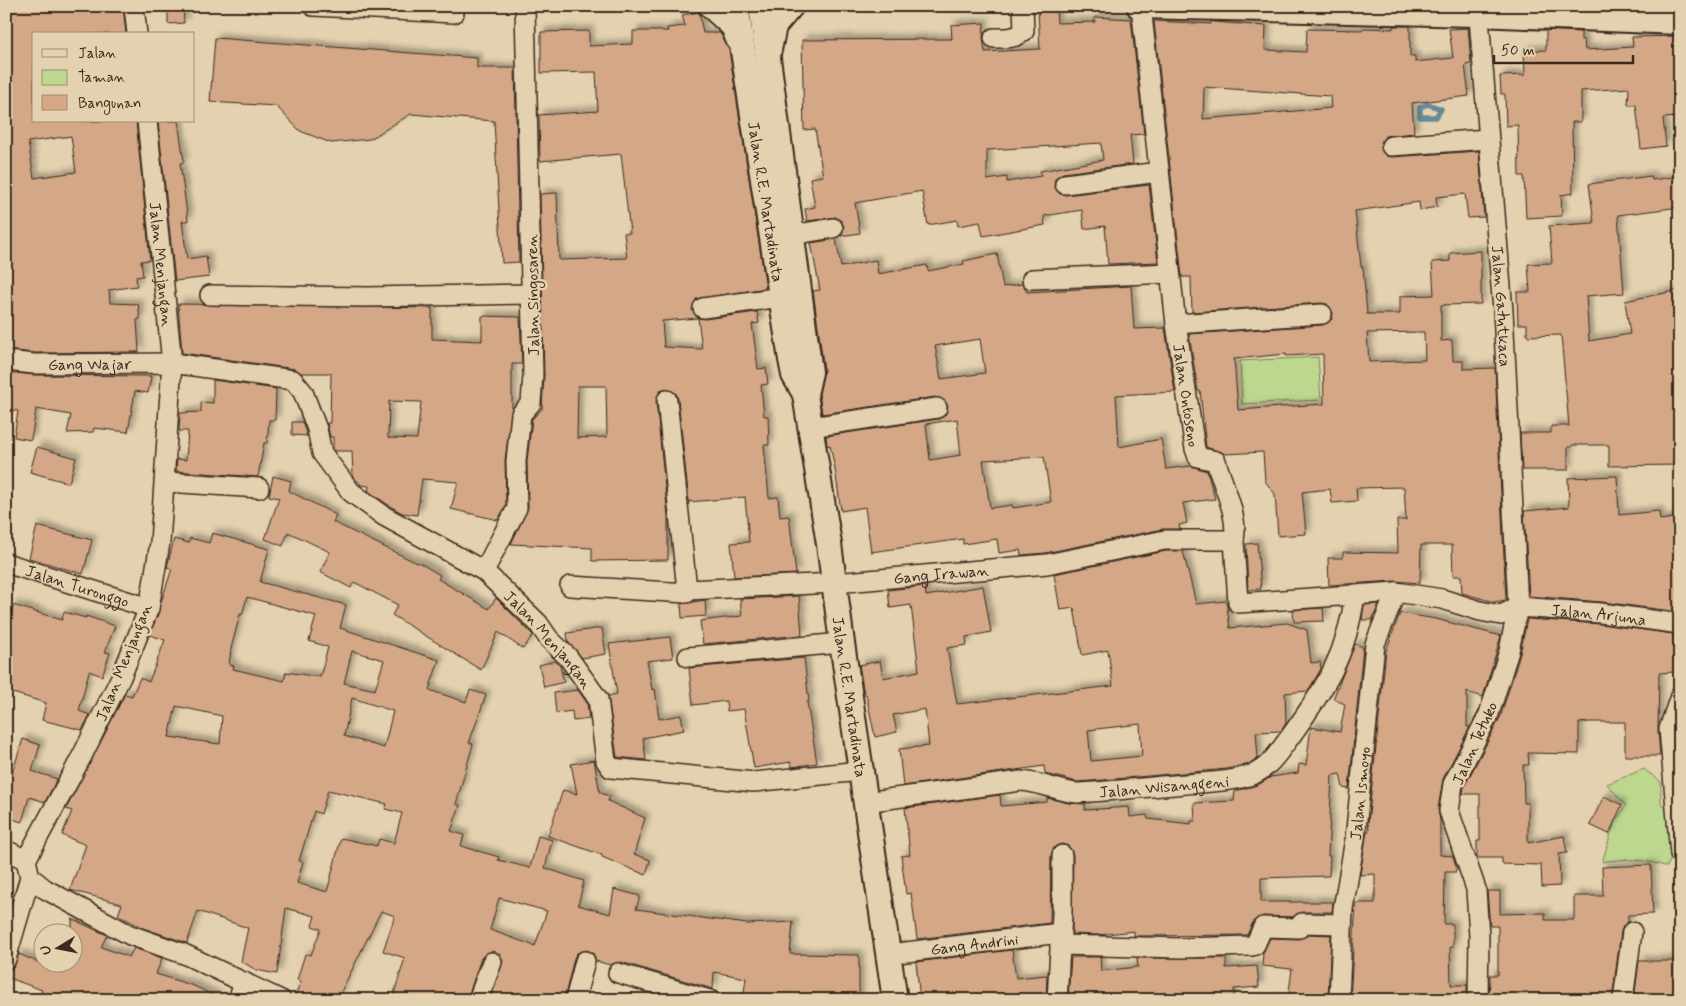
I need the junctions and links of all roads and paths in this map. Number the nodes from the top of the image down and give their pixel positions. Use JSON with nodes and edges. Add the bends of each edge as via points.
{"nodes":[{"id":1,"x":134,"y":6,"type":"edge"},
{"id":2,"x":313,"y":6,"type":"edge"},
{"id":3,"x":454,"y":6,"type":"edge"},
{"id":4,"x":524,"y":6,"type":"edge"},
{"id":5,"x":712,"y":6,"type":"edge"},
{"id":6,"x":736,"y":6,"type":"edge"},
{"id":7,"x":761,"y":6,"type":"edge"},
{"id":8,"x":791,"y":6,"type":"edge"},
{"id":9,"x":1023,"y":6,"type":"edge"},
{"id":10,"x":1140,"y":6,"type":"edge"},
{"id":11,"x":349,"y":7,"type":"edge"},
{"id":12,"x":1478,"y":10,"type":"edge"},
{"id":13,"x":1680,"y":22,"type":"edge"},
{"id":14,"x":137,"y":32,"type":"edge"},
{"id":15,"x":994,"y":38,"type":"dead end"},
{"id":16,"x":743,"y":50,"type":"junction"},
{"id":17,"x":768,"y":56,"type":"junction"},
{"id":18,"x":147,"y":122,"type":"edge"},
{"id":19,"x":1488,"y":139,"type":"junction"},
{"id":20,"x":1391,"y":146,"type":"dead end"},
{"id":21,"x":1159,"y":172,"type":"junction"},
{"id":22,"x":1065,"y":184,"type":"dead end"},
{"id":23,"x":833,"y":228,"type":"dead end"},
{"id":24,"x":792,"y":235,"type":"junction"},
{"id":25,"x":1170,"y":272,"type":"junction"},
{"id":26,"x":1032,"y":279,"type":"dead end"},
{"id":27,"x":532,"y":294,"type":"junction"},
{"id":28,"x":210,"y":295,"type":"dead end"},
{"id":29,"x":781,"y":297,"type":"junction"},
{"id":30,"x":703,"y":308,"type":"dead end"},
{"id":31,"x":1322,"y":314,"type":"dead end"},
{"id":32,"x":1176,"y":324,"type":"junction"},
{"id":33,"x":6,"y":362,"type":"edge"},
{"id":34,"x":172,"y":363,"type":"junction"},
{"id":35,"x":806,"y":394,"type":"junction"},
{"id":36,"x":667,"y":400,"type":"dead end"},
{"id":37,"x":937,"y":408,"type":"dead end"},
{"id":38,"x":811,"y":426,"type":"junction"},
{"id":39,"x":166,"y":482,"type":"junction"},
{"id":40,"x":259,"y":488,"type":"dead end"},
{"id":41,"x":1234,"y":540,"type":"junction"},
{"id":42,"x":6,"y":564,"type":"edge"},
{"id":43,"x":484,"y":571,"type":"junction"},
{"id":44,"x":835,"y":583,"type":"junction"},
{"id":45,"x":570,"y":586,"type":"dead end"},
{"id":46,"x":687,"y":590,"type":"junction"},
{"id":47,"x":1396,"y":592,"type":"junction"},
{"id":48,"x":1355,"y":594,"type":"junction"},
{"id":49,"x":1518,"y":606,"type":"junction"},
{"id":50,"x":148,"y":608,"type":"junction"},
{"id":51,"x":1680,"y":624,"type":"edge"},
{"id":52,"x":842,"y":643,"type":"junction"},
{"id":53,"x":688,"y":657,"type":"dead end"},
{"id":54,"x":1680,"y":696,"type":"edge"},
{"id":55,"x":860,"y":771,"type":"junction"},
{"id":56,"x":865,"y":802,"type":"junction"},
{"id":57,"x":6,"y":850,"type":"edge"},
{"id":58,"x":1680,"y":854,"type":"edge"},
{"id":59,"x":1062,"y":855,"type":"dead end"},
{"id":60,"x":28,"y":869,"type":"junction"},
{"id":61,"x":1342,"y":924,"type":"junction"},
{"id":62,"x":1632,"y":932,"type":"dead end"},
{"id":63,"x":1060,"y":939,"type":"junction"},
{"id":64,"x":890,"y":954,"type":"junction"},
{"id":65,"x":6,"y":959,"type":"edge"},
{"id":66,"x":492,"y":962,"type":"dead end"},
{"id":67,"x":585,"y":962,"type":"dead end"},
{"id":68,"x":618,"y":973,"type":"dead end"},
{"id":69,"x":244,"y":982,"type":"junction"},
{"id":70,"x":238,"y":1000,"type":"edge"},
{"id":71,"x":280,"y":1000,"type":"edge"},
{"id":72,"x":478,"y":1000,"type":"edge"},
{"id":73,"x":575,"y":1000,"type":"edge"},
{"id":74,"x":710,"y":1000,"type":"edge"},
{"id":75,"x":895,"y":1000,"type":"edge"},
{"id":76,"x":1056,"y":1000,"type":"edge"},
{"id":77,"x":1339,"y":1000,"type":"edge"},
{"id":78,"x":1478,"y":1000,"type":"edge"},
{"id":79,"x":1623,"y":1000,"type":"edge"}],
"edges":[{"from":1,"to":14,"type":"street"},
{"from":2,"to":11,"type":"street"},
{"from":3,"to":11,"type":"street","via":[[454,13]]},
{"from":4,"to":27,"type":"street","name":"Jalan Singosaren"},
{"from":5,"to":16,"type":"main road","via":[[732,26]]},
{"from":6,"to":16,"type":"main road","name":"Jalan R.E. Martadinata"},
{"from":7,"to":17,"type":"main road","name":"Jalan R.E. Martadinata"},
{"from":8,"to":17,"type":"main road","via":[[774,26]]},
{"from":9,"to":15,"type":"street","via":[[1024,31],[1010,38]]},
{"from":10,"to":12,"type":"main road"},
{"from":10,"to":21,"type":"street","name":"Jalan Ontoseno"},
{"from":12,"to":13,"type":"main road"},
{"from":12,"to":19,"type":"street","name":"Jalan Gatutkaca"},
{"from":16,"to":29,"type":"main road","name":"Jalan R.E. Martadinata"},
{"from":17,"to":24,"type":"main road","name":"Jalan R.E. Martadinata"},
{"from":18,"to":34,"type":"street","name":"Jalan Menjangan"},
{"from":19,"to":20,"type":"street"},
{"from":19,"to":49,"type":"street","name":"Jalan Gatutkaca","via":[[1503,311]]},
{"from":21,"to":22,"type":"street"},
{"from":21,"to":25,"type":"street","name":"Jalan Ontoseno"},
{"from":23,"to":24,"type":"street"},
{"from":24,"to":35,"type":"main road","name":"Jalan R.E. Martadinata","via":[[810,372]]},
{"from":25,"to":26,"type":"street"},
{"from":25,"to":32,"type":"street","name":"Jalan Ontoseno"},
{"from":27,"to":28,"type":"street"},
{"from":27,"to":43,"type":"street","name":"Jalan Singosaren","via":[[533,375],[531,403],[521,414],[516,461],[517,508]]},
{"from":29,"to":30,"type":"street"},
{"from":29,"to":35,"type":"main road","name":"Jalan R.E. Martadinata","via":[[794,375]]},
{"from":31,"to":32,"type":"street"},
{"from":32,"to":41,"type":"street","name":"Jalan Ontoseno","via":[[1195,448],[1198,457],[1216,461],[1232,510],[1236,530]]},
{"from":33,"to":34,"type":"street","name":"Gang Wajar"},
{"from":34,"to":39,"type":"street","name":"Jalan Menjangan"},
{"from":34,"to":43,"type":"street","name":"Gang Wajar","via":[[297,382],[317,430],[322,453],[351,492],[384,516]]},
{"from":35,"to":38,"type":"main road","name":"Jalan R.E. Martadinata"},
{"from":36,"to":46,"type":"street"},
{"from":37,"to":38,"type":"street"},
{"from":38,"to":44,"type":"main road","name":"Jalan R.E. Martadinata"},
{"from":39,"to":40,"type":"street"},
{"from":39,"to":50,"type":"street","name":"Jalan Menjangan","via":[[160,543]]},
{"from":41,"to":44,"type":"street","name":"Gang Irawan","via":[[1164,540],[1047,564]]},
{"from":41,"to":48,"type":"street","name":"Jalan Ontoseno","via":[[1238,603]]},
{"from":42,"to":50,"type":"street","name":"Jalan Turonggo"},
{"from":43,"to":55,"type":"street","name":"Jalan Menjangan","via":[[538,623],[594,691],[598,699],[606,760],[611,768],[754,782]]},
{"from":44,"to":46,"type":"street","name":"Gang Irawan"},
{"from":44,"to":52,"type":"main road","name":"Jalan R.E. Martadinata"},
{"from":45,"to":46,"type":"street","name":"Gang Irawan","via":[[686,593]]},
{"from":47,"to":48,"type":"street","name":"Jalan Ontoseno"},
{"from":47,"to":49,"type":"street","name":"Jalan Ontoseno","via":[[1442,599],[1501,615]]},
{"from":47,"to":61,"type":"street","name":"Jalan Ismoyo","via":[[1375,644],[1355,839]]},
{"from":48,"to":56,"type":"street","name":"Jalan Wisanggeni","via":[[1351,622],[1336,666],[1324,689],[1276,756],[1252,775],[1221,781],[1077,793],[1021,782]]},
{"from":49,"to":51,"type":"street","name":"Jalan Arjuna"},
{"from":49,"to":78,"type":"street","name":"Jalan Tetuko","via":[[1509,650],[1489,714],[1453,784],[1449,811],[1476,889]]},
{"from":50,"to":60,"type":"street","name":"Jalan Menjangan","via":[[108,703]]},
{"from":52,"to":53,"type":"street"},
{"from":52,"to":55,"type":"main road","name":"Jalan R.E. Martadinata"},
{"from":54,"to":58,"type":"street","via":[[1669,728]]},
{"from":55,"to":56,"type":"main road","name":"Jalan R.E. Martadinata"},
{"from":56,"to":64,"type":"main road","name":"Jalan R.E. Martadinata"},
{"from":57,"to":60,"type":"street"},
{"from":59,"to":63,"type":"street"},
{"from":60,"to":65,"type":"street","name":"Jalan Menjangan"},
{"from":60,"to":69,"type":"street","via":[[45,889],[130,934],[184,954]]},
{"from":61,"to":63,"type":"street","name":"Gang Andrini","via":[[1302,923],[1299,928],[1263,927],[1256,945],[1252,946],[1182,948]]},
{"from":61,"to":77,"type":"street","name":"Jalan Ismoyo"},
{"from":62,"to":79,"type":"street"},
{"from":63,"to":64,"type":"street","name":"Gang Andrini"},
{"from":63,"to":76,"type":"street"},
{"from":64,"to":75,"type":"main road","name":"Jalan R.E. Martadinata"},
{"from":66,"to":72,"type":"street"},
{"from":67,"to":73,"type":"street"},
{"from":68,"to":74,"type":"street"},
{"from":69,"to":70,"type":"street"},
{"from":69,"to":71,"type":"street"}]}
